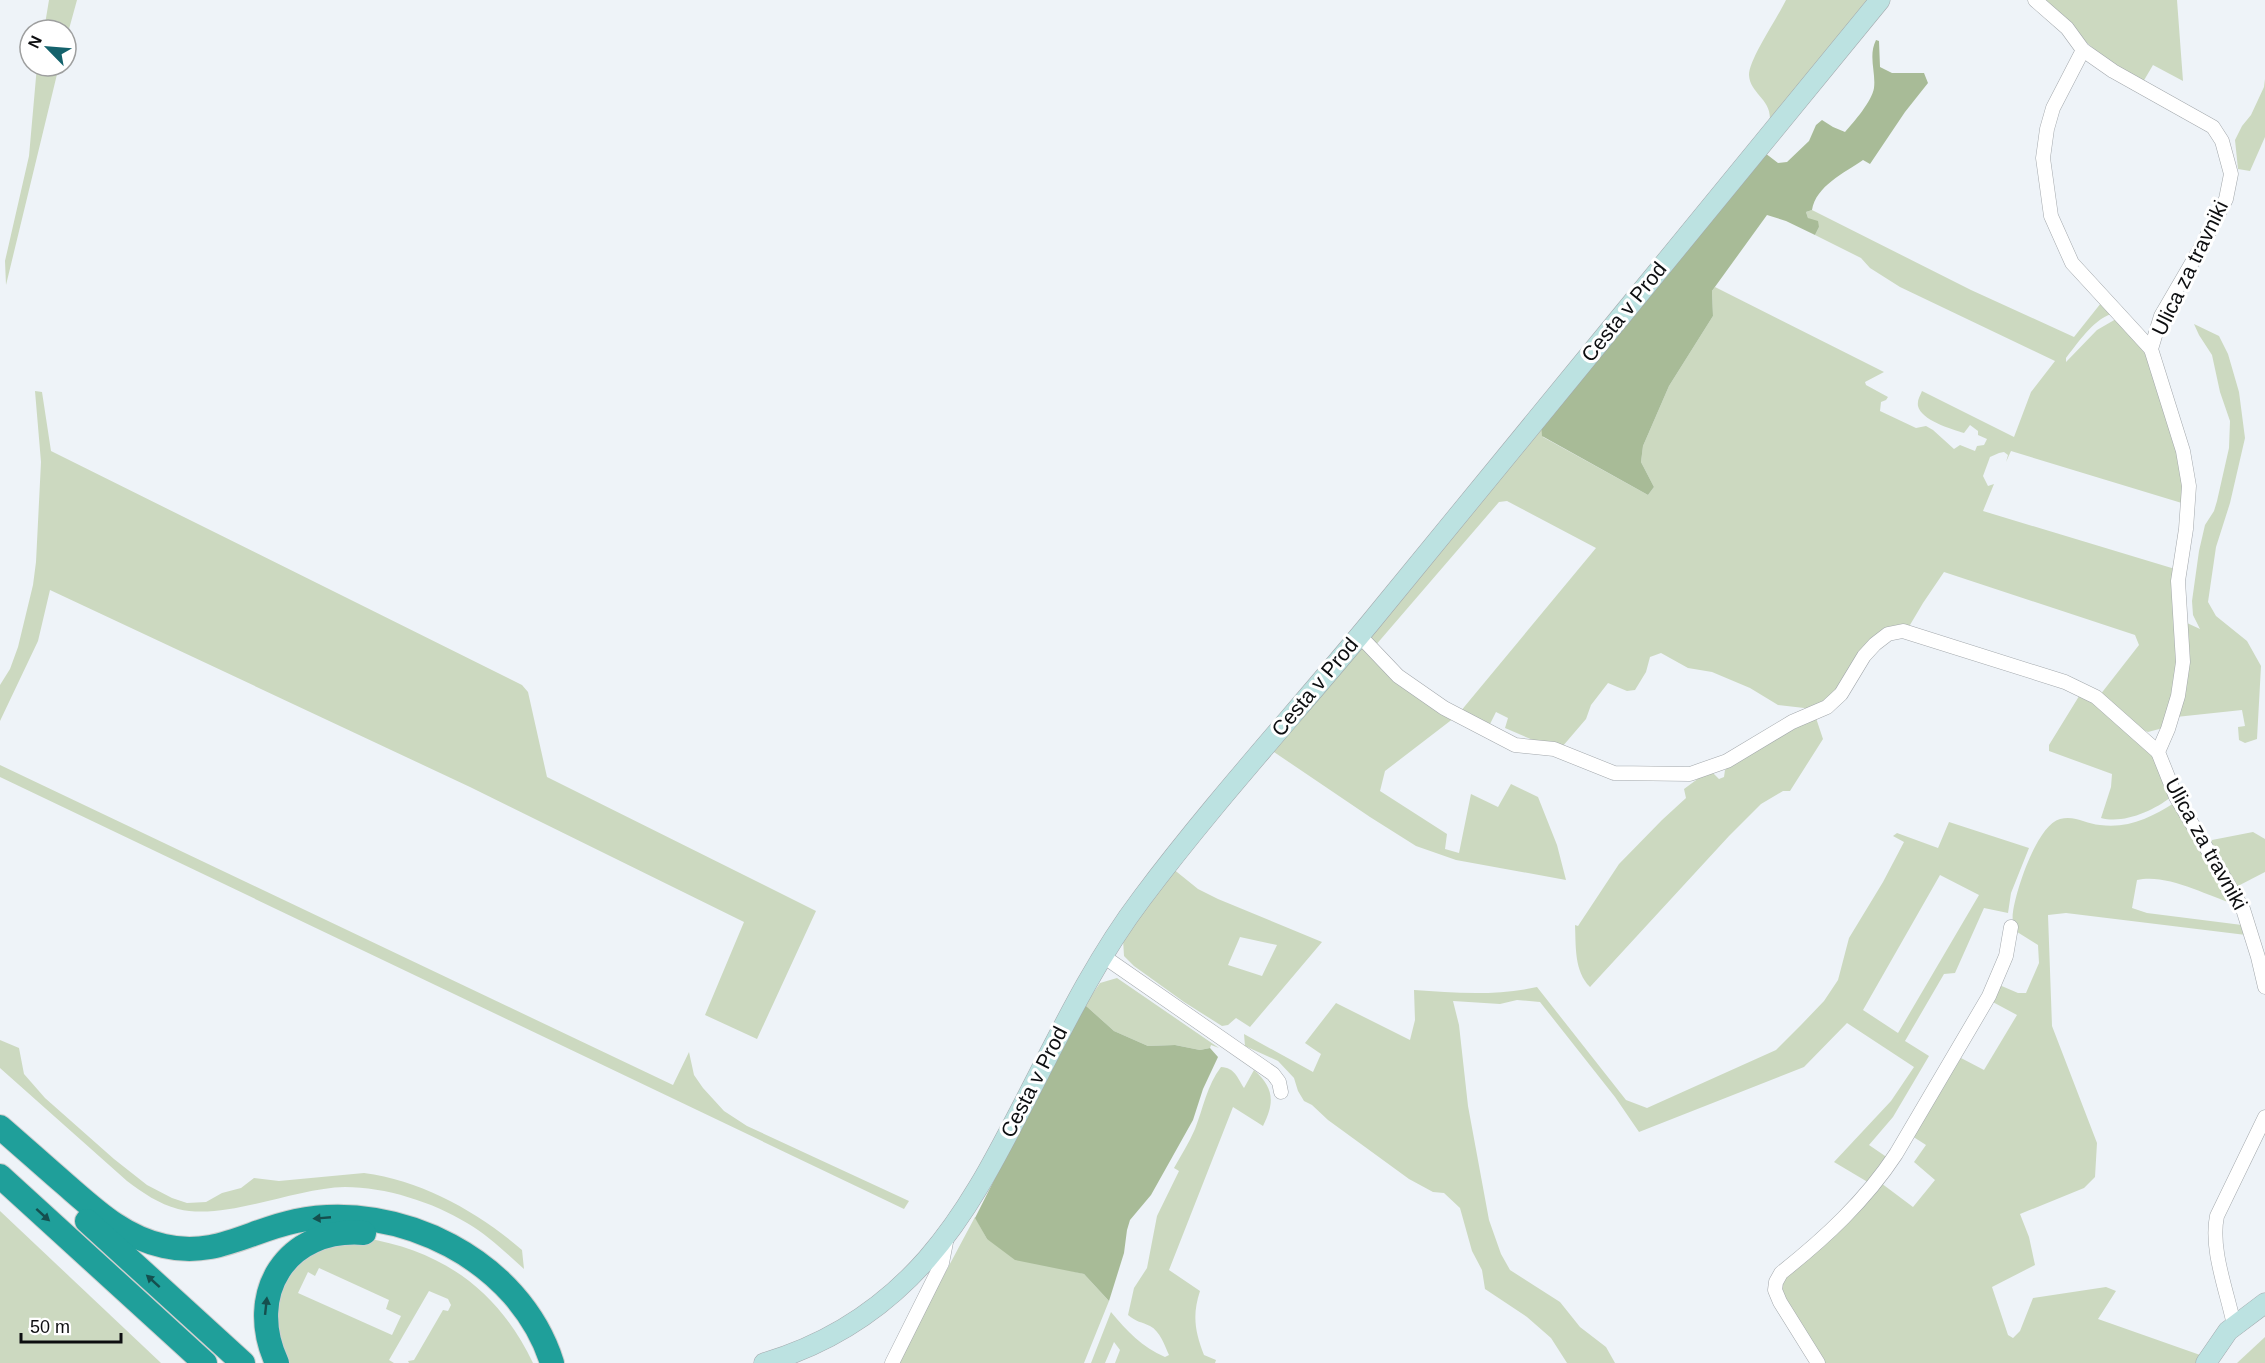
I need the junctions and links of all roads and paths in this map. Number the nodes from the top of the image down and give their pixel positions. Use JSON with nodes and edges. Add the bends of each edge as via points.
{"nodes":[{"id":1,"x":1880,"y":0,"type":"edge"},
{"id":2,"x":2035,"y":0,"type":"edge"},
{"id":3,"x":2083,"y":50,"type":"junction"},
{"id":4,"x":2151,"y":349,"type":"junction"},
{"id":5,"x":1359,"y":635,"type":"junction"},
{"id":6,"x":2158,"y":752,"type":"junction"},
{"id":7,"x":2011,"y":927,"type":"dead end"},
{"id":8,"x":1103,"y":956,"type":"junction"},
{"id":9,"x":2265,"y":987,"type":"edge"},
{"id":10,"x":1281,"y":1092,"type":"dead end"},
{"id":11,"x":2265,"y":1117,"type":"edge"},
{"id":12,"x":0,"y":1127,"type":"edge"},
{"id":13,"x":0,"y":1142,"type":"edge"},
{"id":14,"x":0,"y":1176,"type":"edge"},
{"id":15,"x":948,"y":1233,"type":"junction"},
{"id":16,"x":2265,"y":1303,"type":"edge"},
{"id":17,"x":2234,"y":1324,"type":"junction"},
{"id":18,"x":205,"y":1363,"type":"edge"},
{"id":19,"x":243,"y":1363,"type":"edge"},
{"id":20,"x":276,"y":1363,"type":"edge"},
{"id":21,"x":540,"y":1363,"type":"edge"},
{"id":22,"x":552,"y":1363,"type":"edge"},
{"id":23,"x":764,"y":1363,"type":"edge"},
{"id":24,"x":892,"y":1363,"type":"edge"},
{"id":25,"x":1818,"y":1363,"type":"edge"},
{"id":26,"x":2206,"y":1363,"type":"edge"}],
"edges":[{"from":1,"to":5,"type":"street","name":"Cesta v Prod"},
{"from":2,"to":3,"type":"street","name":"Ulica za travniki","via":[[2067,28]]},
{"from":3,"to":4,"type":"street","name":"Ulica za travniki","via":[[2053,108],[2047,129],[2043,158],[2051,216],[2072,263]]},
{"from":3,"to":4,"type":"street","name":"Ulica za travniki","via":[[2213,127],[2222,141],[2231,174],[2226,199],[2161,316]]},
{"from":4,"to":6,"type":"street","name":"Ulica za travniki","via":[[2183,451],[2188,486],[2178,581],[2183,662],[2178,696]]},
{"from":5,"to":6,"type":"street","via":[[1398,676],[1444,708],[1515,745],[1554,749],[1614,773],[1690,774],[1726,761],[1791,722],[1827,707],[1875,644],[1888,634],[1903,631],[2065,682],[2096,697]]},
{"from":5,"to":8,"type":"street","name":"Cesta v Prod","via":[[1230,787],[1140,900]]},
{"from":6,"to":9,"type":"street","name":"Ulica za travniki","via":[[2176,797],[2243,909]]},
{"from":7,"to":25,"type":"street","via":[[2006,956],[1989,996],[1885,1171],[1829,1234],[1781,1273],[1776,1282],[1780,1302]]},
{"from":8,"to":10,"type":"street","via":[[1273,1074]]},
{"from":8,"to":15,"type":"street","name":"Cesta v Prod","via":[[992,1166]]},
{"from":11,"to":17,"type":"street","via":[[2214,1228]]},
{"from":22,"to":12,"type":"highway","one_way":true,"via":[[544,1340],[512,1294],[479,1264],[436,1238],[387,1222],[321,1217],[294,1221],[209,1249],[163,1246],[109,1222]]},
{"from":19,"to":13,"type":"highway","one_way":true},
{"from":14,"to":18,"type":"highway","one_way":true},
{"from":15,"to":23,"type":"street","name":"Cesta v Prod","via":[[914,1273],[867,1314],[816,1345]]},
{"from":15,"to":24,"type":"street","via":[[942,1263]]},
{"from":16,"to":17,"type":"street"},
{"from":17,"to":26,"type":"street"},
{"from":20,"to":21,"type":"highway","one_way":true,"via":[[265,1316],[275,1276],[309,1242],[331,1234],[356,1232],[414,1244],[466,1270],[519,1324]]}]}
